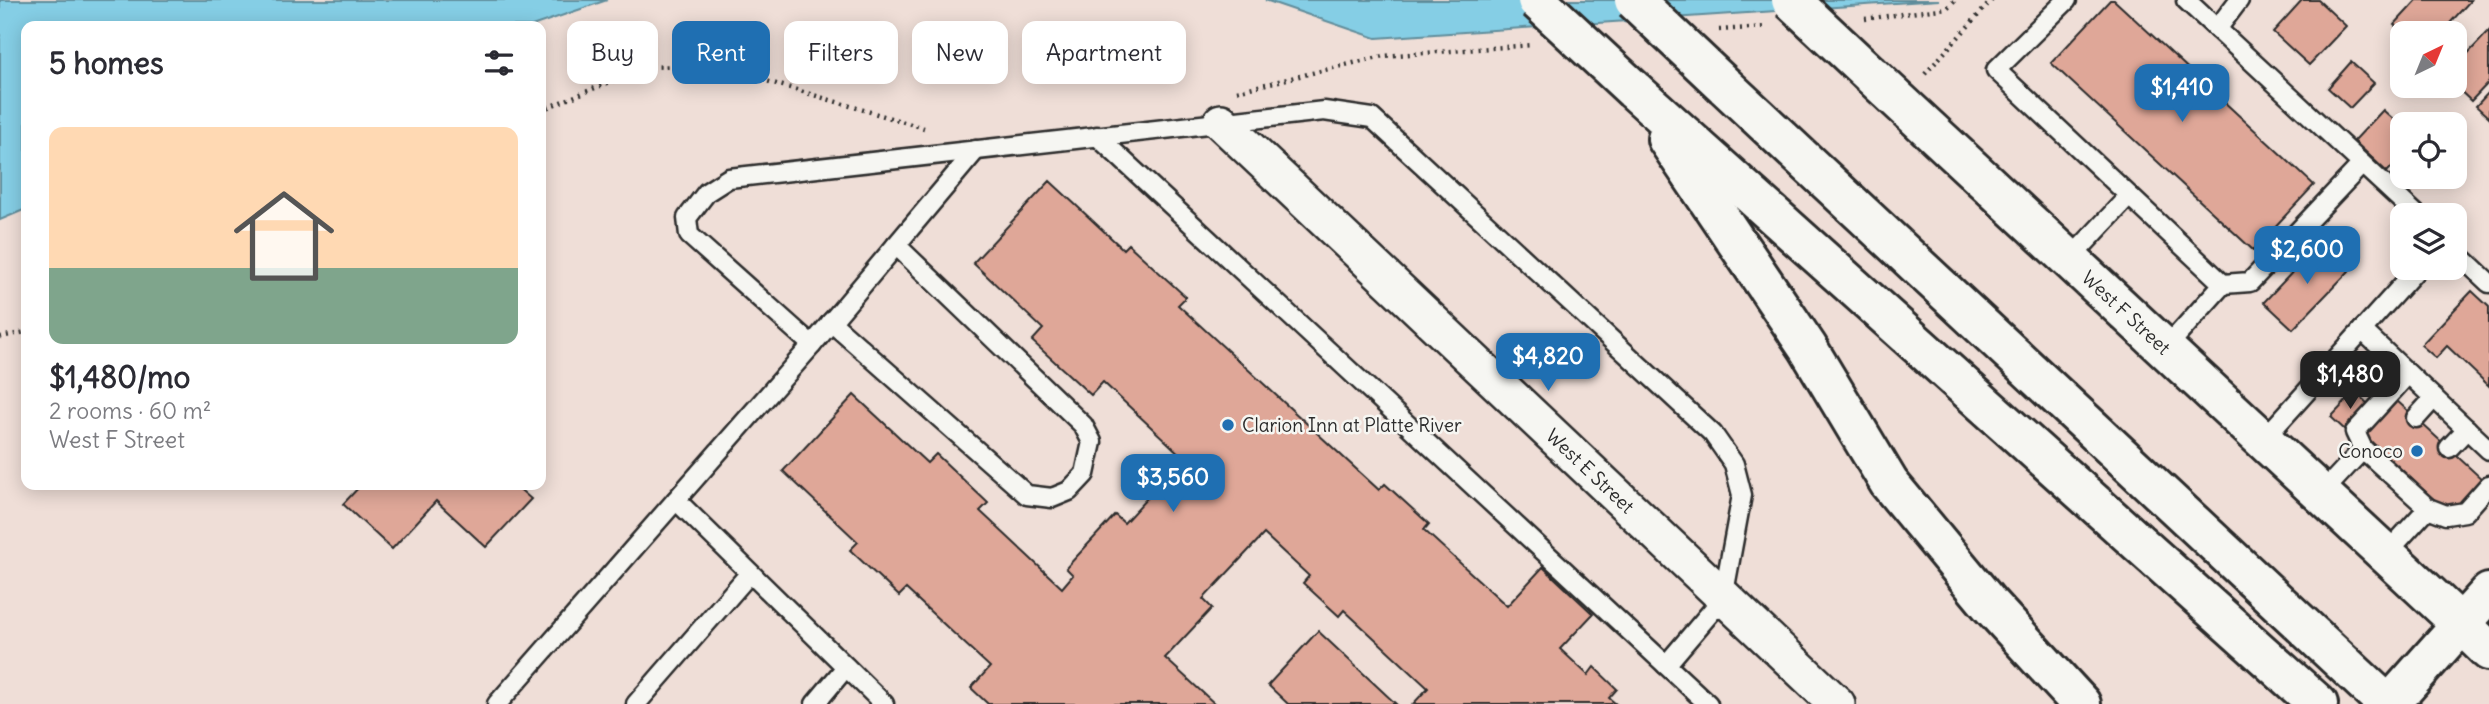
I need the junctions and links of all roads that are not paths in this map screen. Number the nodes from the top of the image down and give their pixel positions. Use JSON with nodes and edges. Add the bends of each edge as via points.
{"nodes":[{"id":1,"x":1537,"y":0,"type":"edge"},
{"id":2,"x":1634,"y":0,"type":"edge"},
{"id":3,"x":2067,"y":0,"type":"edge"},
{"id":4,"x":2186,"y":0,"type":"edge"},
{"id":5,"x":2239,"y":0,"type":"edge"},
{"id":6,"x":1779,"y":13,"type":"edge"},
{"id":7,"x":2217,"y":29,"type":"junction"},
{"id":8,"x":1634,"y":90,"type":"junction"},
{"id":9,"x":1225,"y":108,"type":"junction"},
{"id":10,"x":1097,"y":136,"type":"junction"},
{"id":11,"x":976,"y":150,"type":"junction"},
{"id":12,"x":2362,"y":164,"type":"junction"},
{"id":13,"x":2129,"y":196,"type":"junction"},
{"id":14,"x":2404,"y":203,"type":"edge"},
{"id":15,"x":896,"y":245,"type":"junction"},
{"id":16,"x":2068,"y":260,"type":"junction"},
{"id":17,"x":2467,"y":262,"type":"edge"},
{"id":18,"x":2407,"y":280,"type":"edge"},
{"id":19,"x":2489,"y":283,"type":"edge"},
{"id":20,"x":2223,"y":284,"type":"junction"},
{"id":21,"x":831,"y":322,"type":"junction"},
{"id":22,"x":2362,"y":330,"type":"junction"},
{"id":23,"x":812,"y":345,"type":"junction"},
{"id":24,"x":2165,"y":349,"type":"junction"},
{"id":25,"x":2407,"y":374,"type":"junction"},
{"id":26,"x":2434,"y":398,"type":"junction"},
{"id":27,"x":2416,"y":418,"type":"dead end"},
{"id":28,"x":2466,"y":429,"type":"junction"},
{"id":29,"x":2263,"y":440,"type":"junction"},
{"id":30,"x":2449,"y":448,"type":"dead end"},
{"id":31,"x":2363,"y":449,"type":"junction"},
{"id":32,"x":2489,"y":450,"type":"edge"},
{"id":33,"x":2489,"y":485,"type":"edge"},
{"id":34,"x":2321,"y":494,"type":"junction"},
{"id":35,"x":676,"y":500,"type":"junction"},
{"id":36,"x":2428,"y":508,"type":"junction"},
{"id":37,"x":2386,"y":554,"type":"junction"},
{"id":38,"x":750,"y":573,"type":"junction"},
{"id":39,"x":2489,"y":593,"type":"edge"},
{"id":40,"x":1723,"y":598,"type":"junction"},
{"id":41,"x":2461,"y":624,"type":"junction"},
{"id":42,"x":2489,"y":651,"type":"edge"},
{"id":43,"x":1666,"y":665,"type":"junction"},
{"id":44,"x":846,"y":667,"type":"junction"},
{"id":45,"x":497,"y":704,"type":"edge"},
{"id":46,"x":635,"y":704,"type":"edge"},
{"id":47,"x":815,"y":704,"type":"edge"},
{"id":48,"x":884,"y":704,"type":"edge"},
{"id":49,"x":1708,"y":704,"type":"edge"},
{"id":50,"x":1837,"y":704,"type":"edge"},
{"id":51,"x":2081,"y":704,"type":"edge"},
{"id":52,"x":2318,"y":704,"type":"edge"},
{"id":53,"x":2388,"y":704,"type":"edge"}],
"edges":[{"from":1,"to":8,"type":"main road","bridge":true},
{"from":2,"to":53,"type":"main road","bridge":true},
{"from":3,"to":13,"type":"lane","via":[[1996,71]]},
{"from":4,"to":7,"type":"lane"},
{"from":5,"to":7,"type":"lane"},
{"from":6,"to":16,"type":"main road","name":"West F Street","bridge":true,"via":[[1870,74]]},
{"from":7,"to":12,"type":"lane"},
{"from":8,"to":51,"type":"main road","via":[[1808,348],[1889,483],[1990,605]]},
{"from":8,"to":52,"type":"main road"},
{"from":9,"to":10,"type":"lane"},
{"from":9,"to":40,"type":"street","name":"West E Street"},
{"from":9,"to":40,"type":"lane","via":[[1324,111],[1372,118],[1713,433],[1734,464],[1742,495]]},
{"from":10,"to":11,"type":"lane"},
{"from":10,"to":43,"type":"lane"},
{"from":11,"to":15,"type":"lane"},
{"from":11,"to":23,"type":"lane","via":[[729,178],[707,192],[687,218],[689,236]]},
{"from":12,"to":14,"type":"lane"},
{"from":12,"to":20,"type":"lane","via":[[2250,282]]},
{"from":13,"to":16,"type":"lane"},
{"from":13,"to":20,"type":"lane"},
{"from":15,"to":21,"type":"lane"},
{"from":15,"to":21,"type":"lane","via":[[1083,425],[1092,442],[1086,474],[1069,491],[1052,498],[1027,495]]},
{"from":16,"to":24,"type":"main road","name":"West F Street"},
{"from":17,"to":19,"type":"lane"},
{"from":18,"to":22,"type":"lane"},
{"from":20,"to":24,"type":"lane"},
{"from":21,"to":23,"type":"lane"},
{"from":22,"to":25,"type":"lane"},
{"from":22,"to":29,"type":"lane"},
{"from":23,"to":35,"type":"lane"},
{"from":24,"to":29,"type":"main road","name":"West F Street"},
{"from":25,"to":26,"type":"lane"},
{"from":25,"to":31,"type":"lane","via":[[2355,432]]},
{"from":26,"to":27,"type":"lane"},
{"from":26,"to":28,"type":"lane"},
{"from":28,"to":30,"type":"lane"},
{"from":28,"to":32,"type":"lane"},
{"from":29,"to":34,"type":"main road","name":"West F Street"},
{"from":31,"to":34,"type":"lane"},
{"from":31,"to":36,"type":"lane","via":[[2381,458]]},
{"from":33,"to":36,"type":"lane","via":[[2465,512],[2446,514]]},
{"from":34,"to":37,"type":"main road","name":"West F Street"},
{"from":35,"to":38,"type":"lane"},
{"from":35,"to":45,"type":"lane"},
{"from":36,"to":37,"type":"lane"},
{"from":37,"to":41,"type":"main road","name":"West F Street"},
{"from":38,"to":44,"type":"lane"},
{"from":38,"to":46,"type":"lane"},
{"from":39,"to":41,"type":"main road"},
{"from":40,"to":43,"type":"lane"},
{"from":40,"to":50,"type":"street","name":"West E Street"},
{"from":41,"to":42,"type":"main road","name":"West F Street"},
{"from":41,"to":53,"type":"main road"},
{"from":43,"to":49,"type":"lane"},
{"from":44,"to":47,"type":"lane"},
{"from":44,"to":48,"type":"lane"}]}
